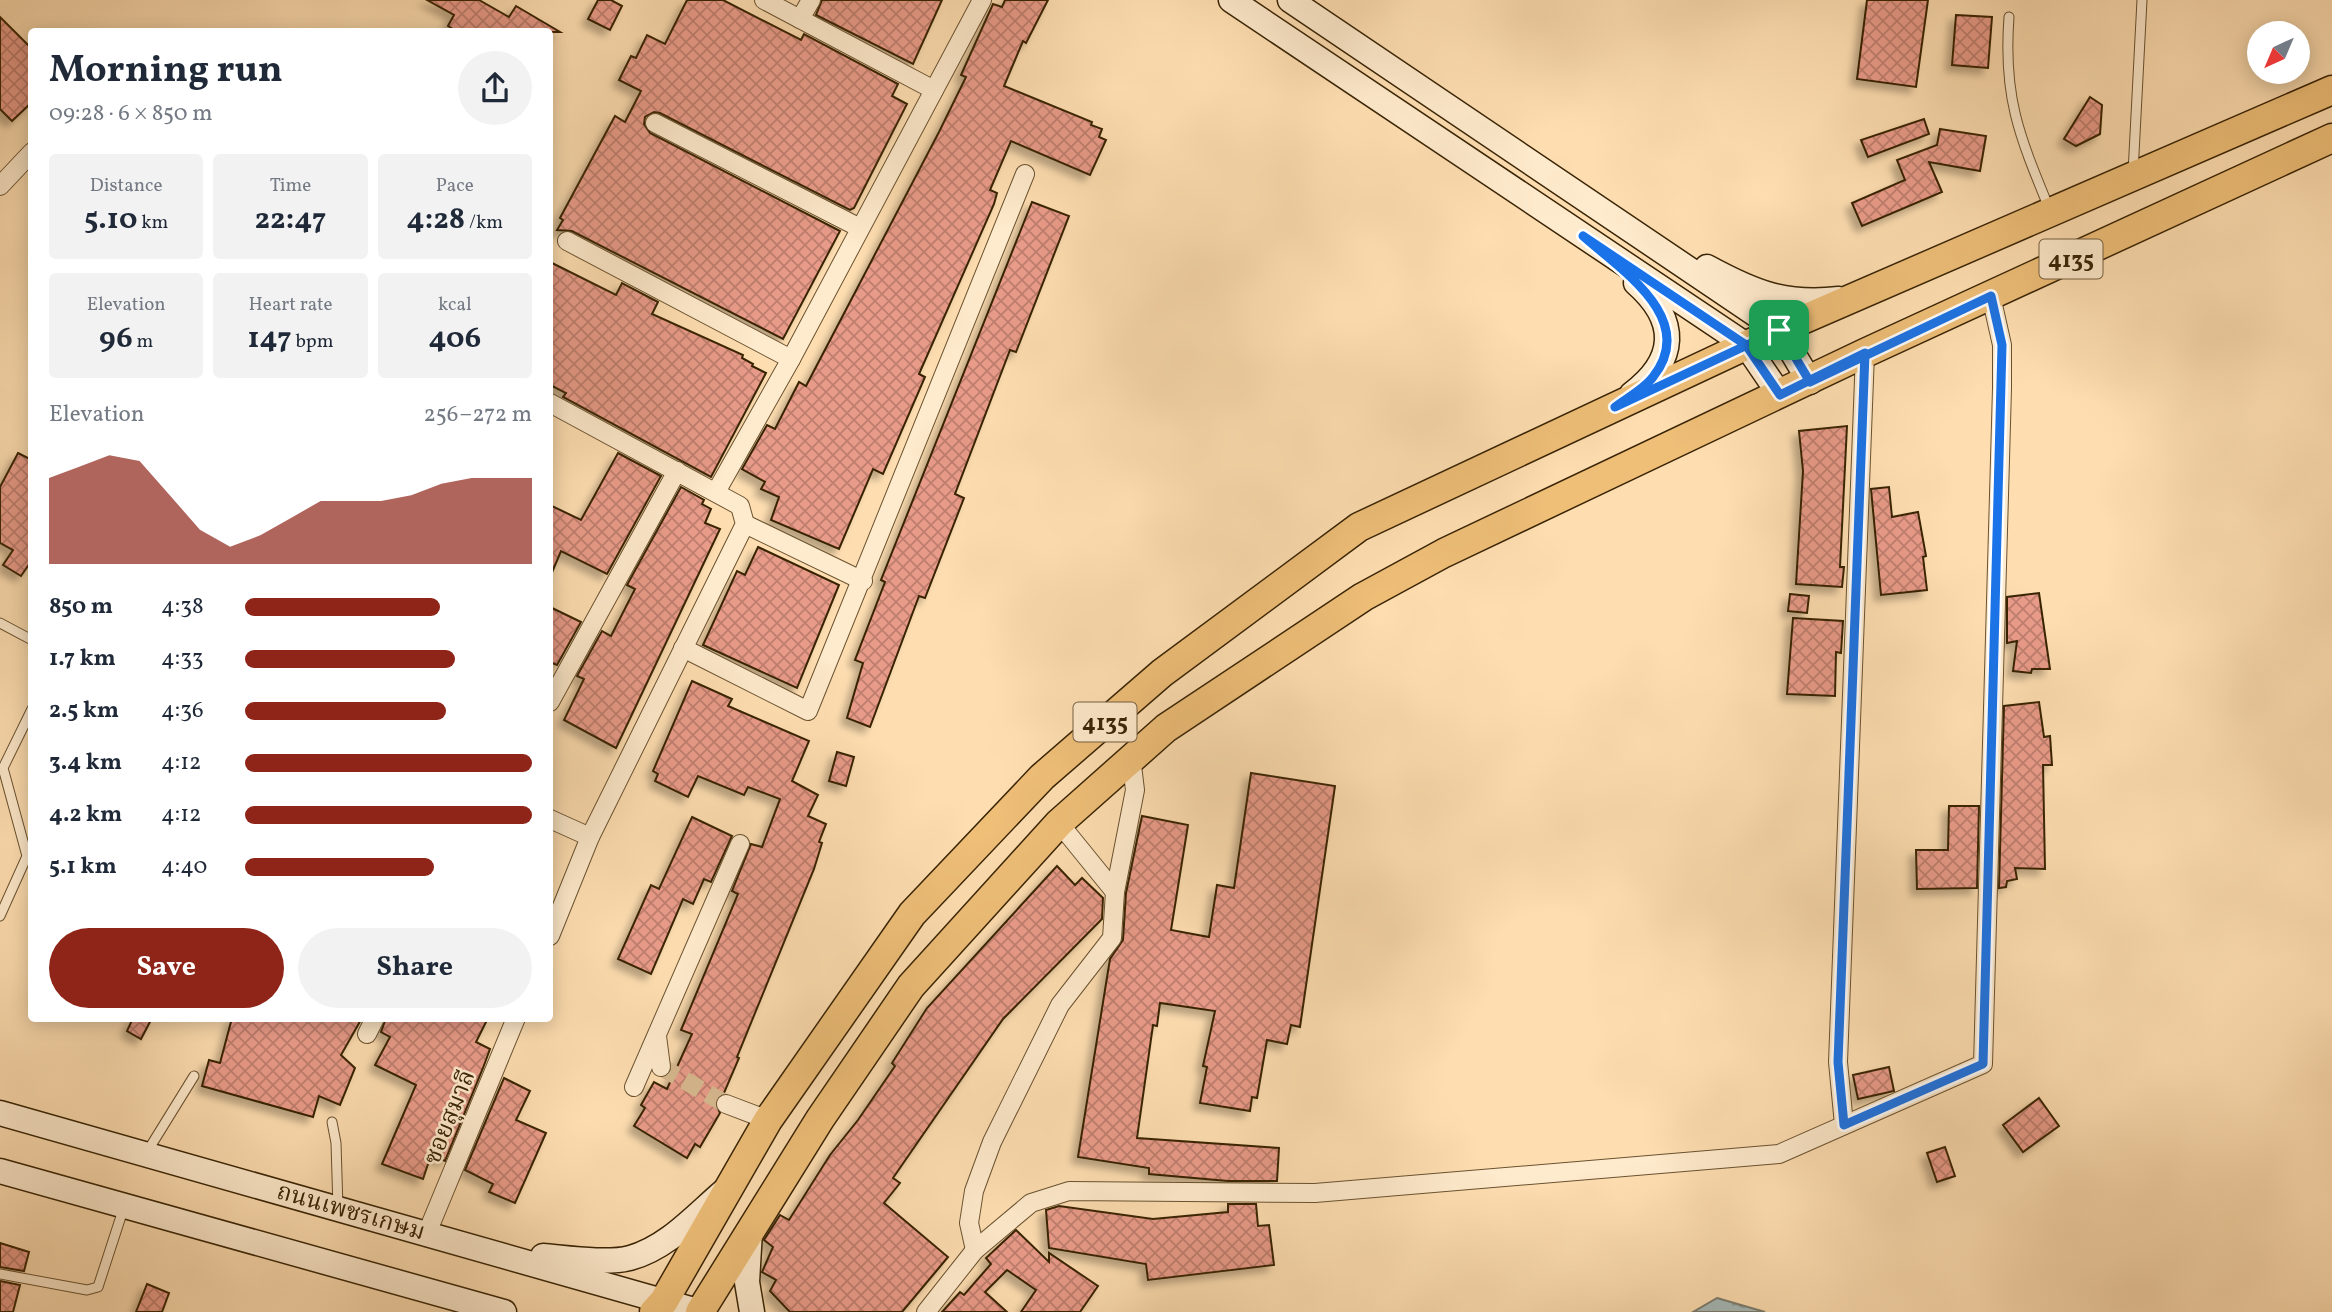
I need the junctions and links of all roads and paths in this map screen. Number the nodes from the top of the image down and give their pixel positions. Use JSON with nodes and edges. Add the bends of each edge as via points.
{"nodes":[{"id":1,"x":764,"y":0,"type":"edge"},
{"id":2,"x":811,"y":0,"type":"edge"},
{"id":3,"x":982,"y":0,"type":"edge"},
{"id":4,"x":1231,"y":0,"type":"edge"},
{"id":5,"x":1290,"y":0,"type":"edge"},
{"id":6,"x":2142,"y":0,"type":"edge"},
{"id":7,"x":2009,"y":17,"type":"dead end"},
{"id":8,"x":800,"y":19,"type":"junction"},
{"id":9,"x":934,"y":90,"type":"junction"},
{"id":10,"x":2332,"y":90,"type":"edge"},
{"id":11,"x":655,"y":123,"type":"dead end"},
{"id":12,"x":2332,"y":138,"type":"edge"},
{"id":13,"x":28,"y":156,"type":"edge"},
{"id":14,"x":1025,"y":174,"type":"dead end"},
{"id":15,"x":2133,"y":176,"type":"junction"},
{"id":16,"x":0,"y":186,"type":"edge"},
{"id":17,"x":1602,"y":211,"type":"junction"},
{"id":18,"x":2051,"y":212,"type":"junction"},
{"id":19,"x":860,"y":228,"type":"junction"},
{"id":20,"x":1583,"y":236,"type":"junction"},
{"id":21,"x":567,"y":242,"type":"dead end"},
{"id":22,"x":1991,"y":296,"type":"junction"},
{"id":23,"x":1854,"y":298,"type":"junction"},
{"id":24,"x":1779,"y":330,"type":"junction"},
{"id":25,"x":1746,"y":345,"type":"junction"},
{"id":26,"x":1865,"y":353,"type":"junction"},
{"id":27,"x":791,"y":359,"type":"junction"},
{"id":28,"x":1810,"y":382,"type":"junction"},
{"id":29,"x":1780,"y":395,"type":"junction"},
{"id":30,"x":553,"y":405,"type":"edge"},
{"id":31,"x":1615,"y":407,"type":"junction"},
{"id":32,"x":677,"y":471,"type":"junction"},
{"id":33,"x":716,"y":492,"type":"junction"},
{"id":34,"x":745,"y":524,"type":"junction"},
{"id":35,"x":863,"y":581,"type":"junction"},
{"id":36,"x":0,"y":622,"type":"edge"},
{"id":37,"x":28,"y":638,"type":"edge"},
{"id":38,"x":683,"y":648,"type":"junction"},
{"id":39,"x":553,"y":697,"type":"edge"},
{"id":40,"x":28,"y":717,"type":"edge"},
{"id":41,"x":1131,"y":757,"type":"junction"},
{"id":42,"x":2,"y":767,"type":"edge"},
{"id":43,"x":553,"y":820,"type":"edge"},
{"id":44,"x":1059,"y":823,"type":"junction"},
{"id":45,"x":590,"y":837,"type":"junction"},
{"id":46,"x":740,"y":844,"type":"dead end"},
{"id":47,"x":1115,"y":892,"type":"junction"},
{"id":48,"x":0,"y":916,"type":"edge"},
{"id":49,"x":553,"y":929,"type":"edge"},
{"id":50,"x":514,"y":1022,"type":"edge"},
{"id":51,"x":657,"y":1035,"type":"junction"},
{"id":52,"x":661,"y":1067,"type":"dead end"},
{"id":53,"x":194,"y":1076,"type":"dead end"},
{"id":54,"x":634,"y":1087,"type":"dead end"},
{"id":55,"x":726,"y":1104,"type":"tunnel mouth"},
{"id":56,"x":0,"y":1113,"type":"edge"},
{"id":57,"x":768,"y":1120,"type":"junction"},
{"id":58,"x":332,"y":1122,"type":"dead end"},
{"id":59,"x":1844,"y":1125,"type":"junction"},
{"id":60,"x":146,"y":1154,"type":"junction"},
{"id":61,"x":0,"y":1171,"type":"edge"},
{"id":62,"x":727,"y":1189,"type":"junction"},
{"id":63,"x":124,"y":1205,"type":"junction"},
{"id":64,"x":338,"y":1208,"type":"junction"},
{"id":65,"x":750,"y":1231,"type":"junction"},
{"id":66,"x":427,"y":1233,"type":"junction"},
{"id":67,"x":487,"y":1249,"type":"junction"},
{"id":68,"x":975,"y":1250,"type":"junction"},
{"id":69,"x":0,"y":1275,"type":"edge"},
{"id":70,"x":659,"y":1306,"type":"edge"},
{"id":71,"x":486,"y":1309,"type":"edge"},
{"id":72,"x":504,"y":1312,"type":"edge"},
{"id":73,"x":701,"y":1312,"type":"edge"},
{"id":74,"x":752,"y":1312,"type":"edge"},
{"id":75,"x":926,"y":1312,"type":"edge"}],
"edges":[{"from":1,"to":8,"type":"street"},
{"from":2,"to":8,"type":"street"},
{"from":3,"to":9,"type":"street"},
{"from":4,"to":20,"type":"main road"},
{"from":5,"to":17,"type":"main road"},
{"from":6,"to":15,"type":"lane"},
{"from":7,"to":18,"type":"lane","via":[[2006,63],[2011,102]]},
{"from":8,"to":9,"type":"street"},
{"from":9,"to":19,"type":"street"},
{"from":10,"to":15,"type":"main road","number":"4135"},
{"from":11,"to":19,"type":"street"},
{"from":12,"to":22,"type":"main road","number":"4135"},
{"from":13,"to":16,"type":"street"},
{"from":14,"to":35,"type":"street"},
{"from":15,"to":18,"type":"main road","number":"4135"},
{"from":17,"to":23,"type":"main road","via":[[1725,277],[1771,296],[1804,303]]},
{"from":17,"to":24,"type":"main road"},
{"from":18,"to":23,"type":"main road","number":"4135"},
{"from":19,"to":27,"type":"street"},
{"from":20,"to":25,"type":"main road"},
{"from":20,"to":31,"type":"main road","via":[[1649,295],[1662,312],[1668,335],[1652,378]]},
{"from":21,"to":27,"type":"street"},
{"from":22,"to":26,"type":"main road","number":"4135"},
{"from":22,"to":59,"type":"street","via":[[2002,345],[2002,388],[1983,1064]]},
{"from":23,"to":24,"type":"main road","number":"4135"},
{"from":24,"to":25,"type":"main road","number":"4135"},
{"from":24,"to":28,"type":"main road"},
{"from":25,"to":29,"type":"main road"},
{"from":25,"to":31,"type":"main road","number":"4135"},
{"from":26,"to":28,"type":"main road","number":"4135"},
{"from":26,"to":59,"type":"street","via":[[1838,1062]]},
{"from":27,"to":33,"type":"street"},
{"from":28,"to":29,"type":"main road","number":"4135"},
{"from":29,"to":41,"type":"main road","number":"4135","via":[[1444,553],[1363,597],[1166,728]]},
{"from":30,"to":32,"type":"street"},
{"from":31,"to":57,"type":"main road","number":"4135","via":[[1359,527],[1162,673],[1042,777],[912,914]]},
{"from":32,"to":33,"type":"street"},
{"from":32,"to":39,"type":"street"},
{"from":33,"to":34,"type":"street","via":[[740,506]]},
{"from":34,"to":35,"type":"street"},
{"from":34,"to":38,"type":"street"},
{"from":35,"to":38,"type":"street","via":[[808,711]]},
{"from":36,"to":37,"type":"lane"},
{"from":38,"to":45,"type":"street"},
{"from":40,"to":42,"type":"lane"},
{"from":41,"to":44,"type":"main road","number":"4135"},
{"from":41,"to":47,"type":"street","via":[[1135,790]]},
{"from":42,"to":48,"type":"lane","via":[[27,856]]},
{"from":43,"to":45,"type":"street"},
{"from":44,"to":47,"type":"street"},
{"from":44,"to":65,"type":"main road","number":"4135","via":[[911,986]]},
{"from":45,"to":49,"type":"street"},
{"from":46,"to":51,"type":"street"},
{"from":47,"to":68,"type":"street","via":[[1112,938],[1060,1005],[992,1142],[974,1191],[969,1223]]},
{"from":50,"to":66,"type":"street","name":"ซอยสุมาลี"},
{"from":51,"to":52,"type":"street"},
{"from":51,"to":54,"type":"street"},
{"from":53,"to":60,"type":"lane"},
{"from":55,"to":57,"type":"street"},
{"from":56,"to":60,"type":"main road","name":"ถนนเพชรเกษม"},
{"from":57,"to":62,"type":"main road","number":"4135"},
{"from":58,"to":64,"type":"lane"},
{"from":59,"to":68,"type":"street","via":[[1779,1154],[1731,1161],[1315,1193],[1069,1191],[1031,1203]]},
{"from":60,"to":64,"type":"main road","name":"ถนนเพชรเกษม"},
{"from":61,"to":63,"type":"main road"},
{"from":62,"to":67,"type":"main road","via":[[665,1242],[629,1258],[572,1259]]},
{"from":62,"to":70,"type":"main road","number":"4135"},
{"from":63,"to":69,"type":"lane","via":[[98,1287],[87,1290]]},
{"from":63,"to":71,"type":"main road"},
{"from":64,"to":66,"type":"main road","name":"ถนนเพชรเกษม"},
{"from":65,"to":73,"type":"main road","number":"4135"},
{"from":65,"to":74,"type":"main road","via":[[747,1282]]},
{"from":66,"to":67,"type":"main road","name":"ถนนเพชรเกษม"},
{"from":67,"to":70,"type":"main road","name":"ถนนเพชรเกษม"},
{"from":68,"to":75,"type":"street"},
{"from":70,"to":73,"type":"main road","name":"ถนนเพชรเกษม"},
{"from":71,"to":72,"type":"main road"}]}
